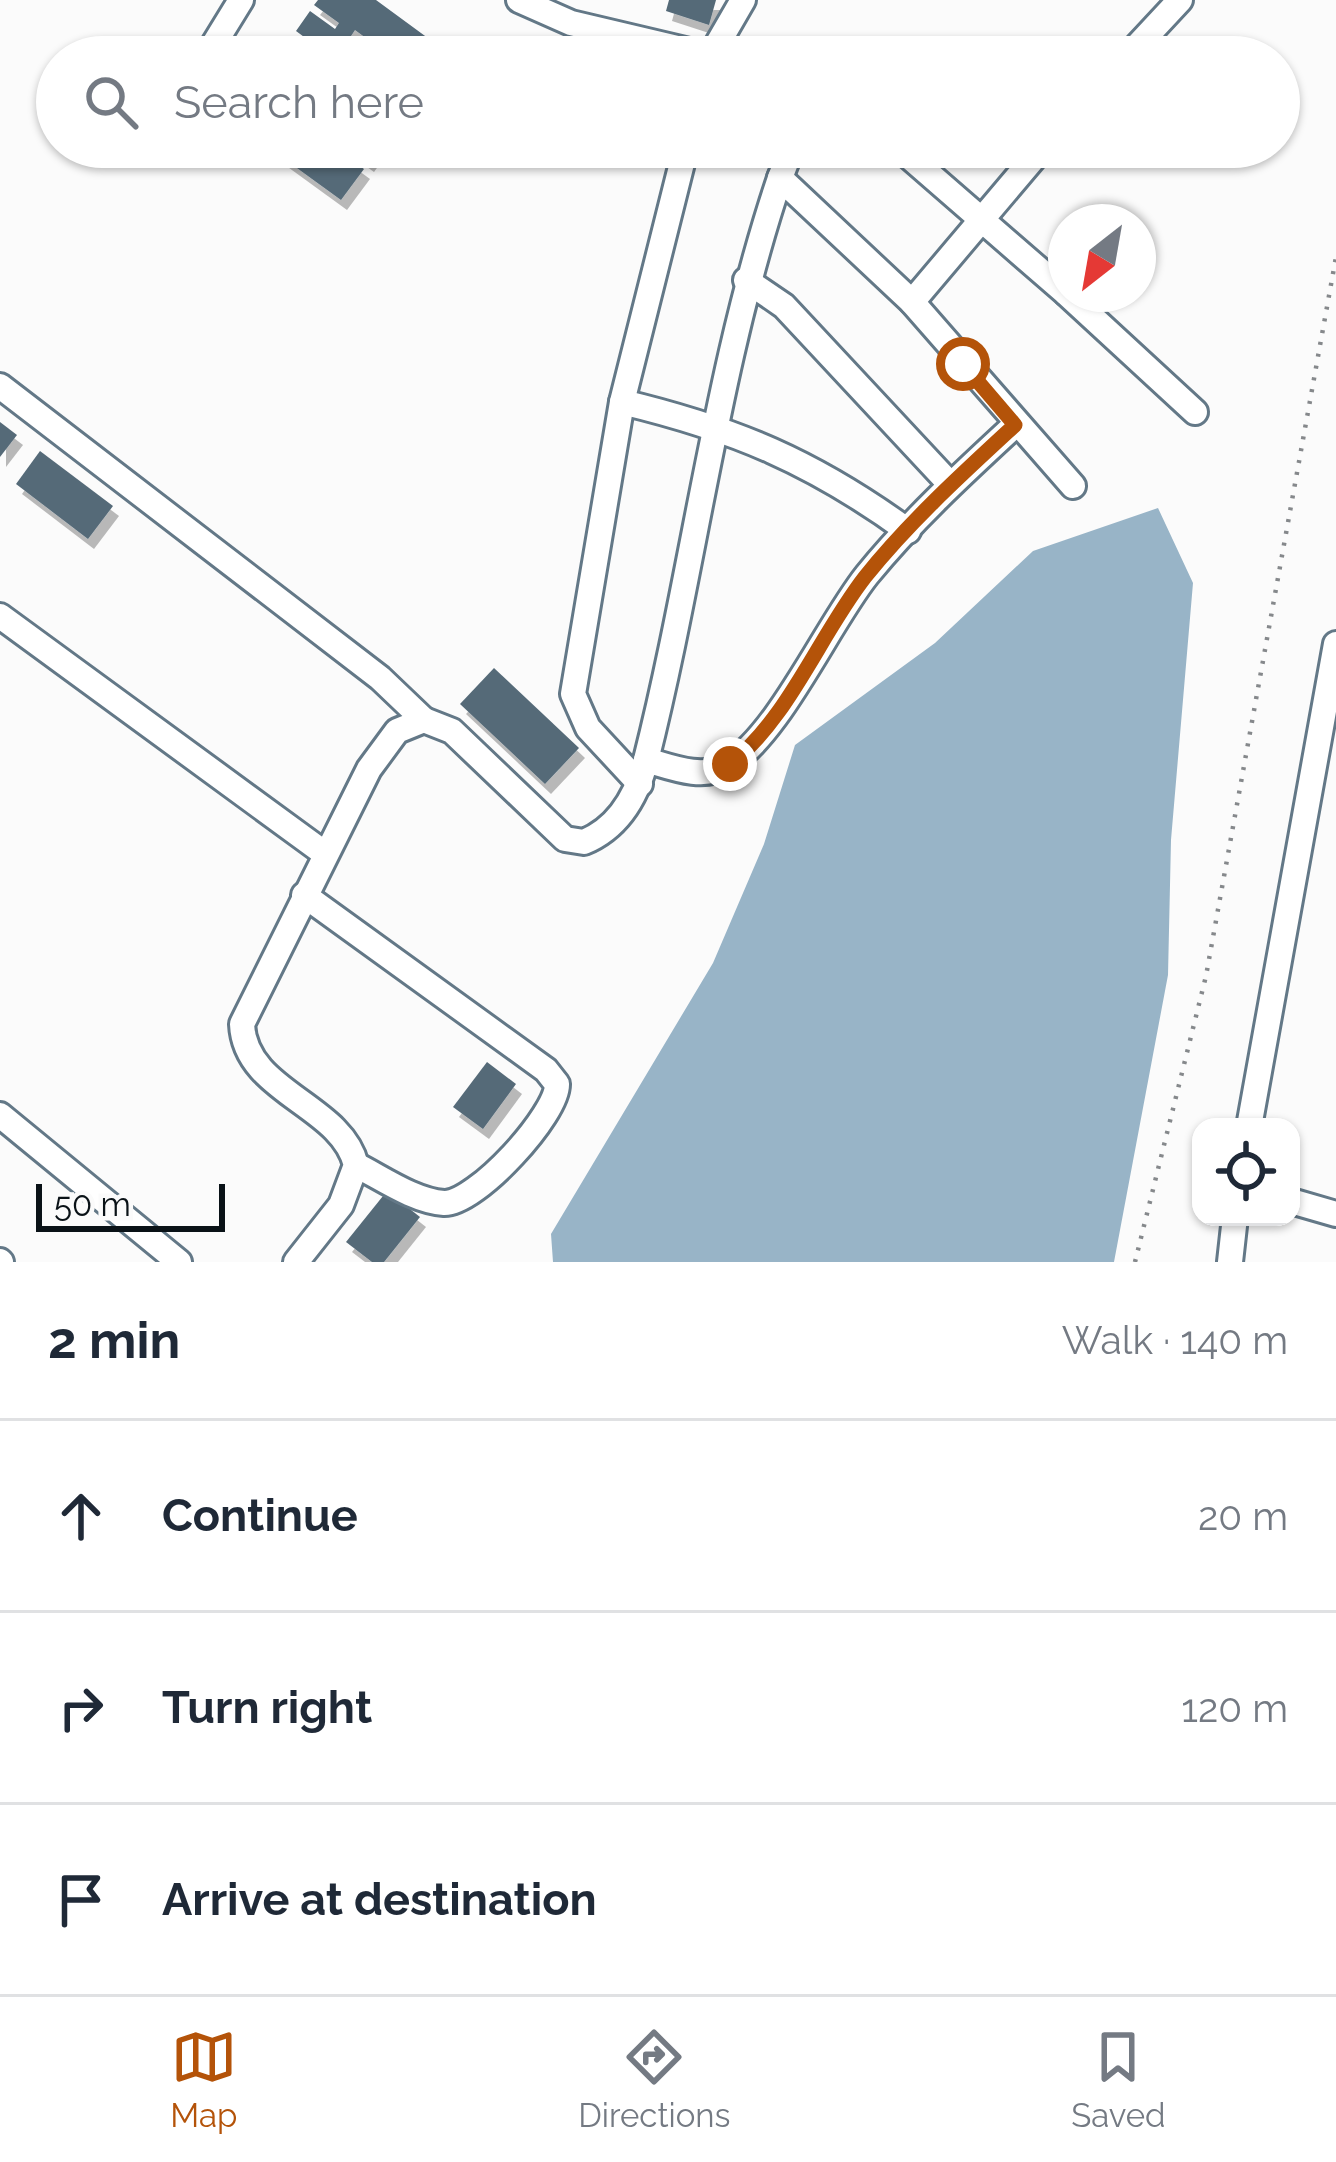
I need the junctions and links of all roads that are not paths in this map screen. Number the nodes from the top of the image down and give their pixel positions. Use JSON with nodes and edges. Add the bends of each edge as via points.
{"nodes":[{"id":1,"x":241,"y":0,"type":"edge"},
{"id":2,"x":519,"y":0,"type":"edge"},
{"id":3,"x":743,"y":0,"type":"edge"},
{"id":4,"x":1180,"y":0,"type":"edge"},
{"id":5,"x":219,"y":36,"type":"edge"},
{"id":6,"x":627,"y":36,"type":"edge"},
{"id":7,"x":723,"y":36,"type":"edge"},
{"id":8,"x":1147,"y":36,"type":"edge"},
{"id":9,"x":681,"y":168,"type":"edge"},
{"id":10,"x":784,"y":168,"type":"edge"},
{"id":11,"x":924,"y":168,"type":"edge"},
{"id":12,"x":1024,"y":168,"type":"edge"},
{"id":13,"x":780,"y":178,"type":"junction"},
{"id":14,"x":981,"y":214,"type":"junction"},
{"id":15,"x":1048,"y":277,"type":"edge"},
{"id":16,"x":746,"y":280,"type":"junction"},
{"id":17,"x":912,"y":302,"type":"junction"},
{"id":18,"x":1086,"y":312,"type":"edge"},
{"id":19,"x":0,"y":386,"type":"edge"},
{"id":20,"x":622,"y":402,"type":"junction"},
{"id":21,"x":1195,"y":412,"type":"dead end"},
{"id":22,"x":714,"y":424,"type":"junction"},
{"id":23,"x":1015,"y":425,"type":"junction"},
{"id":24,"x":950,"y":484,"type":"junction"},
{"id":25,"x":1073,"y":486,"type":"dead end"},
{"id":26,"x":908,"y":531,"type":"junction"},
{"id":27,"x":0,"y":616,"type":"edge"},
{"id":28,"x":1336,"y":644,"type":"edge"},
{"id":29,"x":424,"y":720,"type":"junction"},
{"id":30,"x":643,"y":772,"type":"junction"},
{"id":31,"x":324,"y":853,"type":"junction"},
{"id":32,"x":304,"y":895,"type":"junction"},
{"id":33,"x":0,"y":1115,"type":"edge"},
{"id":34,"x":1251,"y":1118,"type":"edge"},
{"id":35,"x":356,"y":1165,"type":"junction"},
{"id":36,"x":1300,"y":1204,"type":"edge"},
{"id":37,"x":1336,"y":1214,"type":"edge"},
{"id":38,"x":1234,"y":1226,"type":"edge"},
{"id":39,"x":179,"y":1262,"type":"edge"},
{"id":40,"x":296,"y":1262,"type":"edge"},
{"id":41,"x":1230,"y":1262,"type":"edge"}],
"edges":[{"from":1,"to":5,"type":"street"},
{"from":2,"to":6,"type":"street"},
{"from":3,"to":7,"type":"street"},
{"from":4,"to":8,"type":"street"},
{"from":9,"to":20,"type":"street"},
{"from":10,"to":13,"type":"street"},
{"from":11,"to":14,"type":"street"},
{"from":12,"to":14,"type":"street"},
{"from":13,"to":16,"type":"street"},
{"from":13,"to":17,"type":"street"},
{"from":14,"to":15,"type":"street"},
{"from":14,"to":17,"type":"street"},
{"from":16,"to":22,"type":"street"},
{"from":16,"to":24,"type":"street","via":[[784,306]]},
{"from":17,"to":23,"type":"street"},
{"from":18,"to":21,"type":"street"},
{"from":19,"to":29,"type":"street"},
{"from":20,"to":22,"type":"street"},
{"from":20,"to":30,"type":"street","via":[[573,694],[589,728]]},
{"from":22,"to":26,"type":"street","via":[[806,464]]},
{"from":22,"to":30,"type":"street"},
{"from":23,"to":24,"type":"street"},
{"from":23,"to":25,"type":"street"},
{"from":24,"to":26,"type":"street"},
{"from":26,"to":30,"type":"street","via":[[867,575],[738,758],[713,772]]},
{"from":27,"to":31,"type":"street"},
{"from":28,"to":34,"type":"street"},
{"from":29,"to":30,"type":"street","via":[[452,731],[571,842],[610,826]]},
{"from":29,"to":31,"type":"street","via":[[386,743]]},
{"from":31,"to":32,"type":"street"},
{"from":32,"to":35,"type":"street","via":[[248,1007],[242,1038],[256,1064],[346,1140]]},
{"from":32,"to":35,"type":"street","via":[[557,1084],[551,1107],[485,1184],[459,1202],[425,1198]]},
{"from":33,"to":39,"type":"street"},
{"from":35,"to":40,"type":"street","via":[[341,1205]]},
{"from":36,"to":37,"type":"street"},
{"from":38,"to":41,"type":"street"}]}
